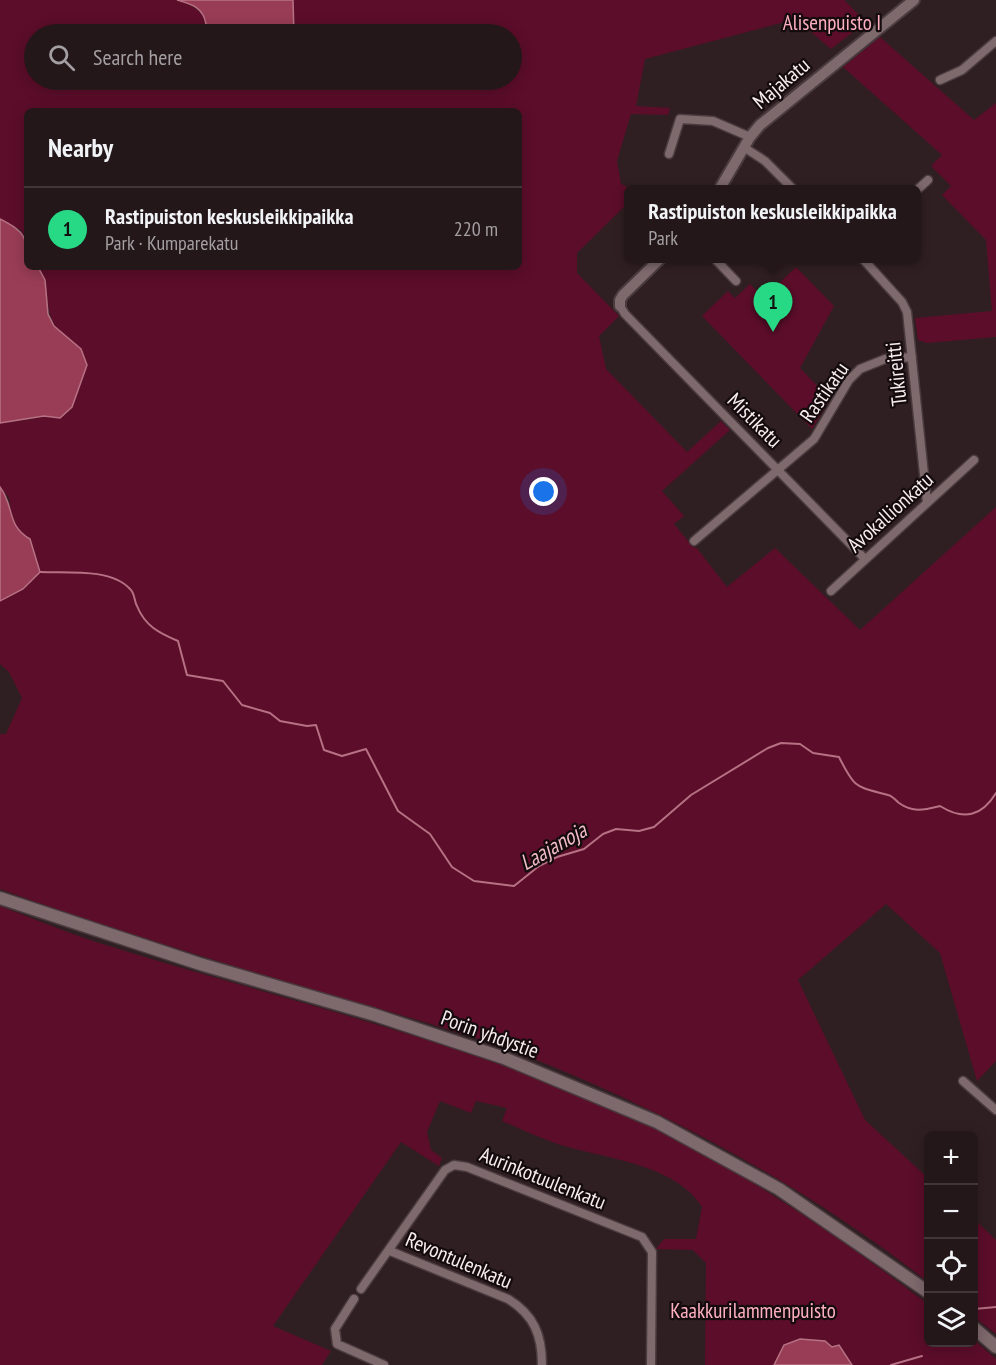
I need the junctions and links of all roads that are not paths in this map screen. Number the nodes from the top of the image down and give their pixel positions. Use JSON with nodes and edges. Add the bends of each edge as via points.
{"nodes":[{"id":1,"x":914,"y":0,"type":"edge"},
{"id":2,"x":996,"y":41,"type":"edge"},
{"id":3,"x":940,"y":80,"type":"dead end"},
{"id":4,"x":750,"y":136,"type":"junction"},
{"id":5,"x":745,"y":148,"type":"junction"},
{"id":6,"x":669,"y":154,"type":"dead end"},
{"id":7,"x":928,"y":180,"type":"dead end"},
{"id":8,"x":722,"y":185,"type":"edge"},
{"id":9,"x":790,"y":185,"type":"edge"},
{"id":10,"x":921,"y":186,"type":"edge"},
{"id":11,"x":656,"y":263,"type":"edge"},
{"id":12,"x":719,"y":263,"type":"edge"},
{"id":13,"x":867,"y":263,"type":"edge"},
{"id":14,"x":736,"y":281,"type":"dead end"},
{"id":15,"x":620,"y":306,"type":"joint"},
{"id":16,"x":912,"y":357,"type":"junction"},
{"id":17,"x":974,"y":460,"type":"dead end"},
{"id":18,"x":778,"y":469,"type":"junction"},
{"id":19,"x":927,"y":503,"type":"junction"},
{"id":20,"x":694,"y":541,"type":"dead end"},
{"id":21,"x":865,"y":559,"type":"junction"},
{"id":22,"x":831,"y":591,"type":"dead end"},
{"id":23,"x":0,"y":898,"type":"edge"},
{"id":24,"x":963,"y":1081,"type":"dead end"},
{"id":25,"x":996,"y":1110,"type":"edge"},
{"id":26,"x":390,"y":1251,"type":"junction"},
{"id":27,"x":361,"y":1288,"type":"dead end"},
{"id":28,"x":924,"y":1289,"type":"edge"},
{"id":29,"x":354,"y":1299,"type":"dead end"},
{"id":30,"x":978,"y":1331,"type":"edge"},
{"id":31,"x":996,"y":1347,"type":"edge"},
{"id":32,"x":384,"y":1365,"type":"edge"},
{"id":33,"x":542,"y":1365,"type":"edge"},
{"id":34,"x":651,"y":1365,"type":"edge"}],
"edges":[{"from":1,"to":4,"type":"street","name":"Majakatu"},
{"from":2,"to":3,"type":"street","via":[[962,70]]},
{"from":4,"to":5,"type":"street","name":"Majakatu"},
{"from":4,"to":6,"type":"street","via":[[713,121],[680,119]]},
{"from":5,"to":8,"type":"street","name":"Majakatu"},
{"from":5,"to":9,"type":"street"},
{"from":7,"to":10,"type":"street"},
{"from":11,"to":15,"type":"street","via":[[620,300]]},
{"from":12,"to":14,"type":"street"},
{"from":13,"to":16,"type":"street","name":"Tukireitti","via":[[902,302],[909,323]]},
{"from":15,"to":18,"type":"street","name":"Mistikatu"},
{"from":16,"to":18,"type":"street","name":"Rastikatu","via":[[885,359],[860,369],[849,380],[814,439]]},
{"from":16,"to":19,"type":"street","name":"Tukireitti"},
{"from":17,"to":19,"type":"street","name":"Avokallionkatu"},
{"from":18,"to":20,"type":"street","name":"Rastikatu"},
{"from":18,"to":21,"type":"street","name":"Mistikatu"},
{"from":19,"to":21,"type":"street","name":"Avokallionkatu"},
{"from":21,"to":22,"type":"street","name":"Avokallionkatu"},
{"from":23,"to":28,"type":"main road","name":"Porin yhdystie","via":[[200,964],[375,1014],[504,1058],[646,1117],[779,1189]]},
{"from":24,"to":25,"type":"street"},
{"from":26,"to":27,"type":"street","name":"Aurinkotuulenkatu"},
{"from":26,"to":33,"type":"street","name":"Revontulenkatu","via":[[523,1308],[538,1332]]},
{"from":26,"to":34,"type":"street","name":"Aurinkotuulenkatu","via":[[445,1170],[454,1165],[642,1237],[652,1252]]},
{"from":29,"to":32,"type":"street","via":[[335,1329],[336,1344]]},
{"from":30,"to":31,"type":"main road"}]}
